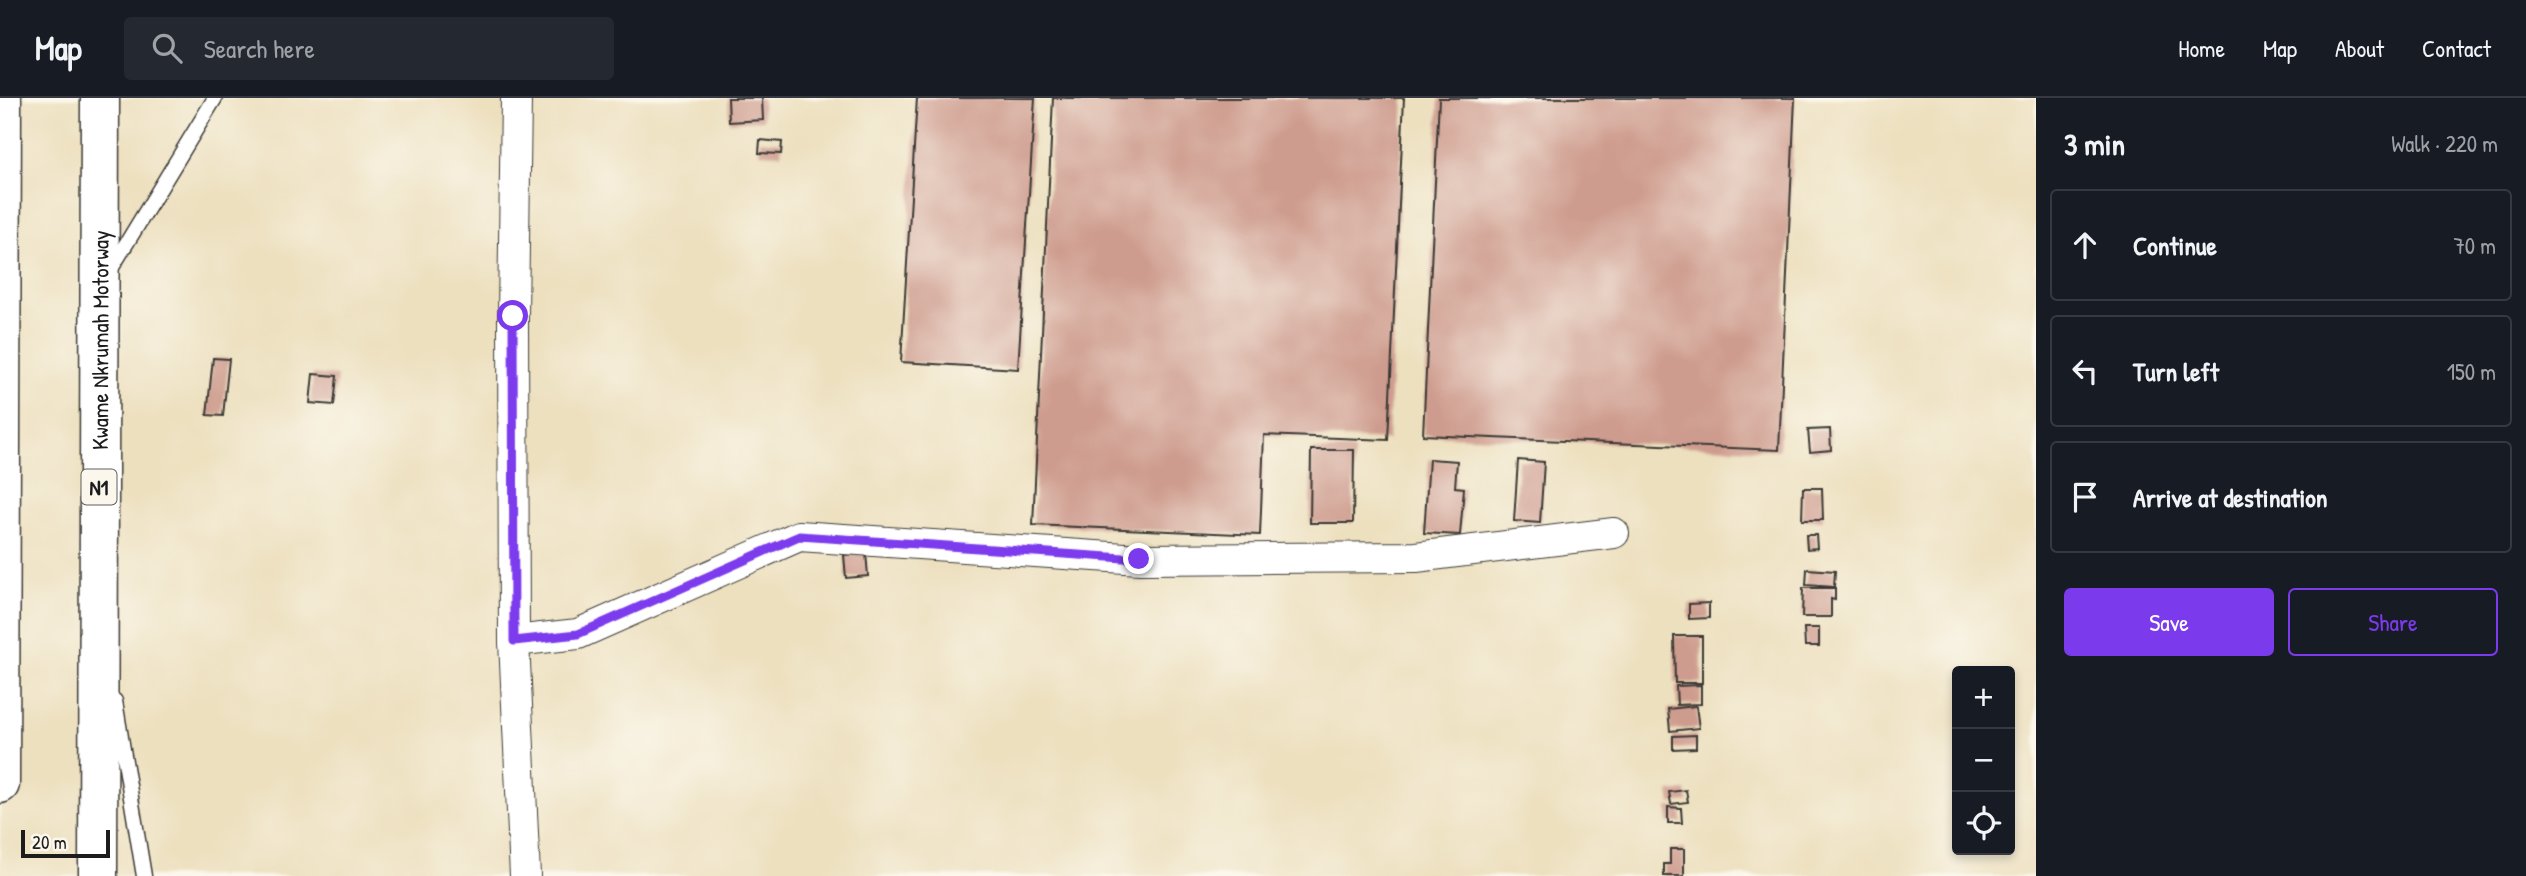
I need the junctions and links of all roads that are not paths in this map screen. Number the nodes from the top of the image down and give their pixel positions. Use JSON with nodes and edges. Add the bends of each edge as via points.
{"nodes":[{"id":1,"x":2,"y":98,"type":"edge"},
{"id":2,"x":100,"y":98,"type":"edge"},
{"id":3,"x":215,"y":98,"type":"edge"},
{"id":4,"x":516,"y":98,"type":"edge"},
{"id":5,"x":99,"y":288,"type":"junction"},
{"id":6,"x":1614,"y":533,"type":"dead end"},
{"id":7,"x":99,"y":604,"type":"junction"},
{"id":8,"x":514,"y":641,"type":"junction"},
{"id":9,"x":0,"y":784,"type":"edge"},
{"id":10,"x":98,"y":876,"type":"edge"},
{"id":11,"x":144,"y":876,"type":"edge"},
{"id":12,"x":525,"y":876,"type":"edge"}],
"edges":[{"from":1,"to":9,"type":"highway"},
{"from":2,"to":5,"type":"highway","name":"Kwame Nkrumah Motorway","number":"N1"},
{"from":3,"to":5,"type":"lane"},
{"from":4,"to":8,"type":"street"},
{"from":5,"to":7,"type":"highway","name":"Kwame Nkrumah Motorway","number":"N1"},
{"from":6,"to":8,"type":"street","via":[[1416,557],[1153,559],[799,536],[578,634]]},
{"from":7,"to":10,"type":"highway","name":"Kwame Nkrumah Motorway","number":"N1"},
{"from":7,"to":11,"type":"lane"},
{"from":8,"to":12,"type":"street"}]}
